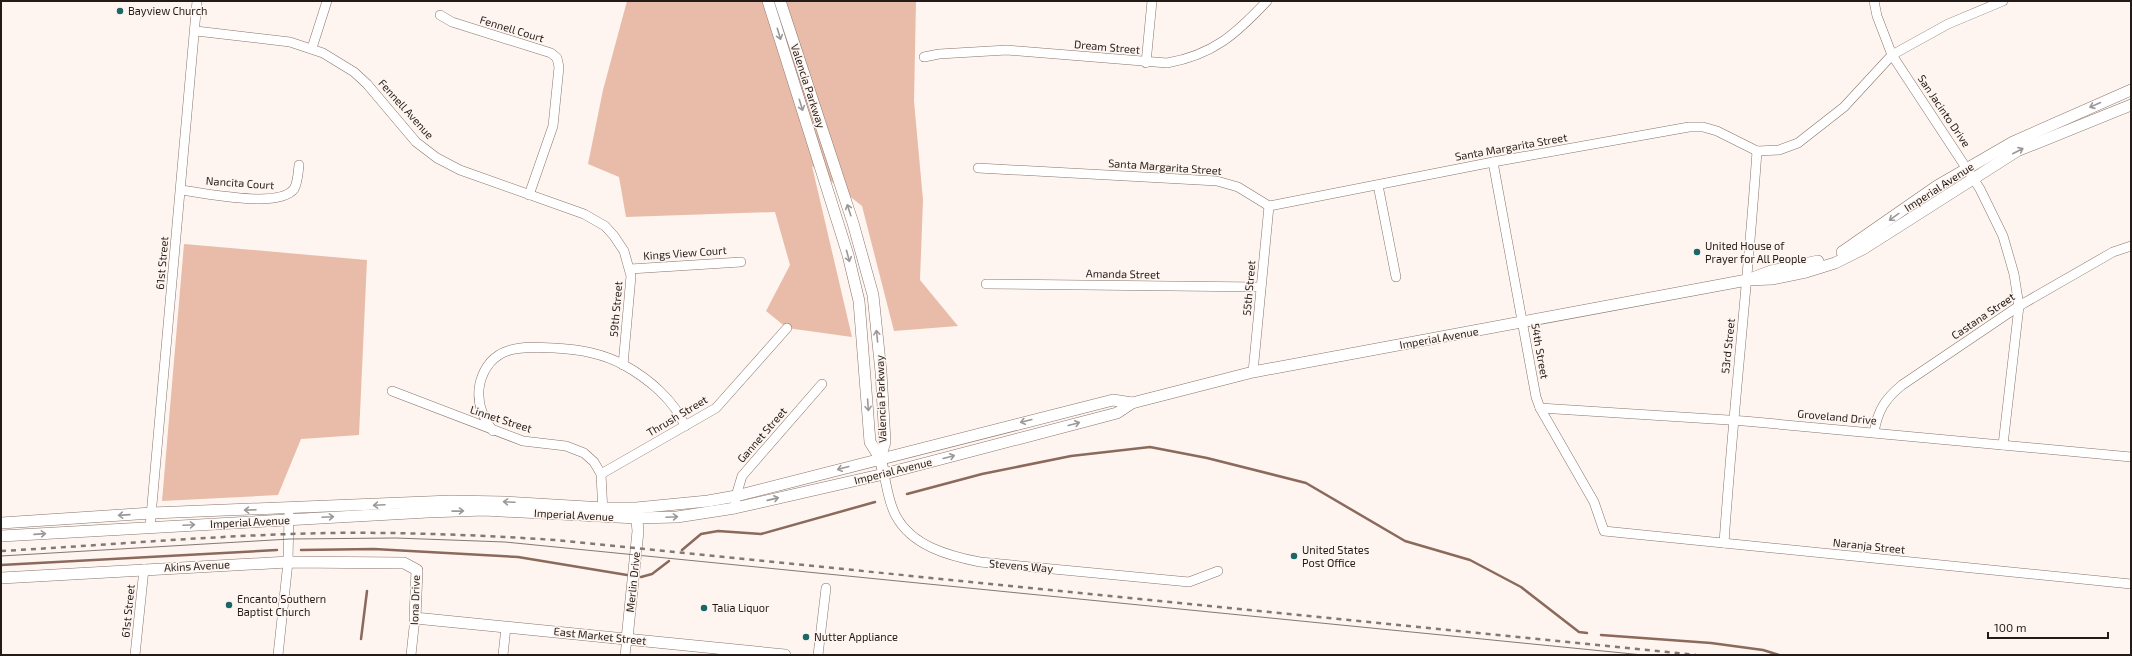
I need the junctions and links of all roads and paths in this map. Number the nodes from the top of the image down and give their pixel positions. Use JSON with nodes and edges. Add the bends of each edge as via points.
{"nodes":[{"id":1,"x":197,"y":1,"type":"edge"},
{"id":2,"x":327,"y":1,"type":"edge"},
{"id":3,"x":768,"y":1,"type":"edge"},
{"id":4,"x":780,"y":1,"type":"edge"},
{"id":5,"x":1152,"y":1,"type":"edge"},
{"id":6,"x":1267,"y":1,"type":"edge"},
{"id":7,"x":1874,"y":1,"type":"edge"},
{"id":8,"x":2003,"y":1,"type":"edge"},
{"id":9,"x":440,"y":15,"type":"dead end"},
{"id":10,"x":196,"y":31,"type":"junction"},
{"id":11,"x":312,"y":48,"type":"junction"},
{"id":12,"x":1892,"y":55,"type":"junction"},
{"id":13,"x":924,"y":57,"type":"dead end"},
{"id":14,"x":1146,"y":63,"type":"junction"},
{"id":15,"x":2131,"y":90,"type":"edge"},
{"id":16,"x":2131,"y":105,"type":"edge"},
{"id":17,"x":1757,"y":151,"type":"junction"},
{"id":18,"x":1493,"y":162,"type":"junction"},
{"id":19,"x":299,"y":165,"type":"dead end"},
{"id":20,"x":978,"y":168,"type":"dead end"},
{"id":21,"x":1967,"y":168,"type":"junction"},
{"id":22,"x":1973,"y":178,"type":"junction"},
{"id":23,"x":1378,"y":185,"type":"junction"},
{"id":24,"x":181,"y":190,"type":"junction"},
{"id":25,"x":529,"y":195,"type":"junction"},
{"id":26,"x":1269,"y":206,"type":"junction"},
{"id":27,"x":614,"y":236,"type":"joint"},
{"id":28,"x":2131,"y":246,"type":"edge"},
{"id":29,"x":741,"y":262,"type":"dead end"},
{"id":30,"x":630,"y":269,"type":"junction"},
{"id":31,"x":1396,"y":277,"type":"dead end"},
{"id":32,"x":1747,"y":280,"type":"junction"},
{"id":33,"x":986,"y":284,"type":"dead end"},
{"id":34,"x":1260,"y":287,"type":"junction"},
{"id":35,"x":2019,"y":306,"type":"junction"},
{"id":36,"x":1523,"y":322,"type":"junction"},
{"id":37,"x":787,"y":328,"type":"dead end"},
{"id":38,"x":623,"y":365,"type":"junction"},
{"id":39,"x":1253,"y":372,"type":"junction"},
{"id":40,"x":822,"y":384,"type":"dead end"},
{"id":41,"x":392,"y":391,"type":"dead end"},
{"id":42,"x":1132,"y":403,"type":"junction"},
{"id":43,"x":1540,"y":408,"type":"junction"},
{"id":44,"x":1732,"y":421,"type":"junction"},
{"id":45,"x":685,"y":426,"type":"junction"},
{"id":46,"x":494,"y":431,"type":"junction"},
{"id":47,"x":1874,"y":432,"type":"junction"},
{"id":48,"x":2003,"y":445,"type":"junction"},
{"id":49,"x":2131,"y":457,"type":"edge"},
{"id":50,"x":880,"y":458,"type":"junction"},
{"id":51,"x":601,"y":474,"type":"junction"},
{"id":52,"x":884,"y":474,"type":"junction"},
{"id":53,"x":736,"y":496,"type":"junction"},
{"id":54,"x":735,"y":508,"type":"junction"},
{"id":55,"x":603,"y":512,"type":"junction"},
{"id":56,"x":152,"y":513,"type":"junction"},
{"id":57,"x":636,"y":513,"type":"junction"},
{"id":58,"x":289,"y":514,"type":"junction"},
{"id":59,"x":1,"y":523,"type":"edge"},
{"id":60,"x":150,"y":527,"type":"junction"},
{"id":61,"x":1604,"y":531,"type":"joint"},
{"id":62,"x":1,"y":536,"type":"edge"},
{"id":63,"x":1724,"y":543,"type":"junction"},
{"id":64,"x":288,"y":562,"type":"junction"},
{"id":65,"x":393,"y":563,"type":"joint"},
{"id":66,"x":144,"y":569,"type":"junction"},
{"id":67,"x":1218,"y":571,"type":"dead end"},
{"id":68,"x":1,"y":578,"type":"edge"},
{"id":69,"x":2131,"y":584,"type":"edge"},
{"id":70,"x":826,"y":588,"type":"dead end"},
{"id":71,"x":415,"y":618,"type":"junction"},
{"id":72,"x":506,"y":627,"type":"junction"},
{"id":73,"x":627,"y":639,"type":"junction"},
{"id":74,"x":728,"y":652,"type":"edge"},
{"id":75,"x":135,"y":655,"type":"edge"},
{"id":76,"x":278,"y":655,"type":"edge"},
{"id":77,"x":411,"y":655,"type":"edge"},
{"id":78,"x":503,"y":655,"type":"edge"},
{"id":79,"x":626,"y":655,"type":"edge"},
{"id":80,"x":785,"y":655,"type":"edge"},
{"id":81,"x":818,"y":655,"type":"edge"}],
"edges":[{"from":1,"to":10,"type":"street","name":"61st Street"},
{"from":2,"to":11,"type":"street"},
{"from":3,"to":50,"type":"main road","name":"Valencia Parkway","one_way":true,"via":[[848,255],[859,301],[870,442]]},
{"from":50,"to":4,"type":"main road","name":"Valencia Parkway","one_way":true,"via":[[885,442],[873,295],[853,223]]},
{"from":5,"to":14,"type":"street"},
{"from":6,"to":14,"type":"street","name":"Dream Street","via":[[1242,28],[1204,53],[1167,63]]},
{"from":7,"to":12,"type":"street","name":"San Jacinto Drive"},
{"from":8,"to":12,"type":"street","name":"Santa Margarita Street","via":[[1948,24]]},
{"from":9,"to":25,"type":"street","name":"Fennell Court","via":[[452,22],[551,53],[557,58],[559,67],[553,126]]},
{"from":10,"to":11,"type":"street","name":"Fennell Avenue","via":[[290,42]]},
{"from":10,"to":24,"type":"street","name":"61st Street"},
{"from":11,"to":25,"type":"street","name":"Fennell Avenue","via":[[354,72],[416,142],[437,158],[460,170]]},
{"from":12,"to":17,"type":"street","name":"Santa Margarita Street","via":[[1844,107],[1798,143],[1778,150]]},
{"from":12,"to":21,"type":"street","name":"San Jacinto Drive"},
{"from":13,"to":14,"type":"street","name":"Dream Street","via":[[1007,50]]},
{"from":15,"to":21,"type":"main road","name":"Imperial Avenue","one_way":true,"via":[[2013,142]]},
{"from":22,"to":16,"type":"main road","name":"Imperial Avenue","one_way":true,"via":[[2017,151]]},
{"from":17,"to":18,"type":"street","name":"Santa Margarita Street","via":[[1717,131],[1689,127]]},
{"from":17,"to":32,"type":"street","name":"53rd Street"},
{"from":18,"to":23,"type":"street","name":"Santa Margarita Street"},
{"from":18,"to":36,"type":"street","name":"54th Street"},
{"from":19,"to":24,"type":"street","name":"Nancita Court","via":[[298,180],[294,188],[276,199]]},
{"from":20,"to":26,"type":"street","name":"Santa Margarita Street","via":[[1217,181],[1238,187]]},
{"from":21,"to":22,"type":"street","name":"San Jacinto Drive"},
{"from":21,"to":32,"type":"main road","name":"Imperial Avenue","one_way":true,"via":[[1847,249],[1814,262],[1771,271]]},
{"from":22,"to":32,"type":"main road","name":"Imperial Avenue","via":[[1863,249],[1835,263],[1772,279]]},
{"from":22,"to":35,"type":"street","name":"San Jacinto Drive","via":[[2003,236],[2014,274]]},
{"from":23,"to":26,"type":"street","name":"Santa Margarita Street"},
{"from":23,"to":31,"type":"street"},
{"from":24,"to":56,"type":"street","name":"61st Street"},
{"from":25,"to":27,"type":"street","name":"Fennell Avenue","via":[[592,218],[605,226]]},
{"from":26,"to":34,"type":"street","name":"55th Street"},
{"from":27,"to":30,"type":"street","name":"59th Street","via":[[624,252]]},
{"from":28,"to":35,"type":"street","name":"Castana Street","via":[[2113,252]]},
{"from":29,"to":30,"type":"street","name":"Kings View Court"},
{"from":30,"to":38,"type":"street","name":"59th Street","via":[[631,291]]},
{"from":32,"to":36,"type":"main road","name":"Imperial Avenue"},
{"from":32,"to":44,"type":"street","name":"53rd Street"},
{"from":33,"to":34,"type":"street","name":"Amanda Street"},
{"from":34,"to":39,"type":"street","name":"55th Street"},
{"from":35,"to":47,"type":"street","name":"Castana Street","via":[[1902,385],[1886,399],[1876,420]]},
{"from":35,"to":48,"type":"street","name":"San Jacinto Drive"},
{"from":36,"to":39,"type":"main road","name":"Imperial Avenue"},
{"from":36,"to":43,"type":"street","name":"54th Street"},
{"from":37,"to":45,"type":"street","name":"Thrush Street","via":[[716,408]]},
{"from":38,"to":45,"type":"street","via":[[646,379],[663,395]]},
{"from":38,"to":46,"type":"street","via":[[595,353],[574,349],[525,346],[505,352],[493,360],[485,372],[479,392],[482,413]]},
{"from":39,"to":42,"type":"main road","name":"Imperial Avenue"},
{"from":40,"to":53,"type":"street","name":"Gannet Street","via":[[742,476]]},
{"from":41,"to":46,"type":"street","name":"Linnet Street"},
{"from":42,"to":50,"type":"main road","name":"Imperial Avenue","one_way":true,"via":[[1113,400]]},
{"from":52,"to":42,"type":"main road","name":"Imperial Avenue","one_way":true,"via":[[1117,413]]},
{"from":43,"to":44,"type":"street","name":"Groveland Drive"},
{"from":43,"to":61,"type":"street","name":"54th Street","via":[[1594,502]]},
{"from":44,"to":47,"type":"street","name":"Groveland Drive"},
{"from":44,"to":63,"type":"street","name":"53rd Street"},
{"from":45,"to":51,"type":"street","name":"Thrush Street"},
{"from":46,"to":51,"type":"street","name":"Linnet Street","via":[[523,441],[566,446],[578,450],[594,462]]},
{"from":47,"to":48,"type":"street","name":"Groveland Drive"},
{"from":48,"to":49,"type":"street","name":"Groveland Drive"},
{"from":50,"to":52,"type":"main road","name":"Stevens Way"},
{"from":50,"to":53,"type":"main road","name":"Imperial Avenue","one_way":true},
{"from":51,"to":55,"type":"street"},
{"from":54,"to":52,"type":"main road","name":"Imperial Avenue","one_way":true},
{"from":52,"to":67,"type":"street","name":"Stevens Way","via":[[896,516],[913,536],[946,554],[980,562],[1189,582]]},
{"from":53,"to":54,"type":"street","name":"Gannet Street"},
{"from":53,"to":57,"type":"main road","name":"Imperial Avenue"},
{"from":57,"to":54,"type":"main road","name":"Imperial Avenue","one_way":true,"via":[[677,517]]},
{"from":55,"to":57,"type":"main road","name":"Imperial Avenue"},
{"from":55,"to":58,"type":"main road","name":"Imperial Avenue","via":[[484,510]]},
{"from":58,"to":56,"type":"main road","name":"Imperial Avenue","one_way":true},
{"from":56,"to":59,"type":"main road","name":"Imperial Avenue","one_way":true},
{"from":56,"to":60,"type":"street","name":"61st Street"},
{"from":57,"to":73,"type":"main road","name":"Merlin Drive","via":[[638,531]]},
{"from":60,"to":58,"type":"main road","name":"Imperial Avenue","one_way":true},
{"from":58,"to":64,"type":"street"},
{"from":62,"to":60,"type":"main road","name":"Imperial Avenue","one_way":true},
{"from":61,"to":63,"type":"street","name":"Naranja Street"},
{"from":63,"to":69,"type":"street","name":"Naranja Street"},
{"from":64,"to":65,"type":"main road","name":"Akins Avenue"},
{"from":64,"to":66,"type":"main road","name":"Akins Avenue"},
{"from":64,"to":76,"type":"street"},
{"from":65,"to":71,"type":"main road","name":"Iona Drive","via":[[411,564],[417,570]]},
{"from":66,"to":68,"type":"main road","name":"Akins Avenue"},
{"from":66,"to":75,"type":"street","name":"61st Street"},
{"from":70,"to":81,"type":"street"},
{"from":71,"to":72,"type":"main road","name":"East Market Street"},
{"from":71,"to":77,"type":"street","name":"Iona Drive"},
{"from":72,"to":73,"type":"main road","name":"East Market Street"},
{"from":72,"to":78,"type":"street"},
{"from":73,"to":74,"type":"main road","name":"East Market Street"},
{"from":73,"to":79,"type":"street","name":"Merlin Drive"},
{"from":74,"to":80,"type":"main road","name":"East Market Street"}]}
